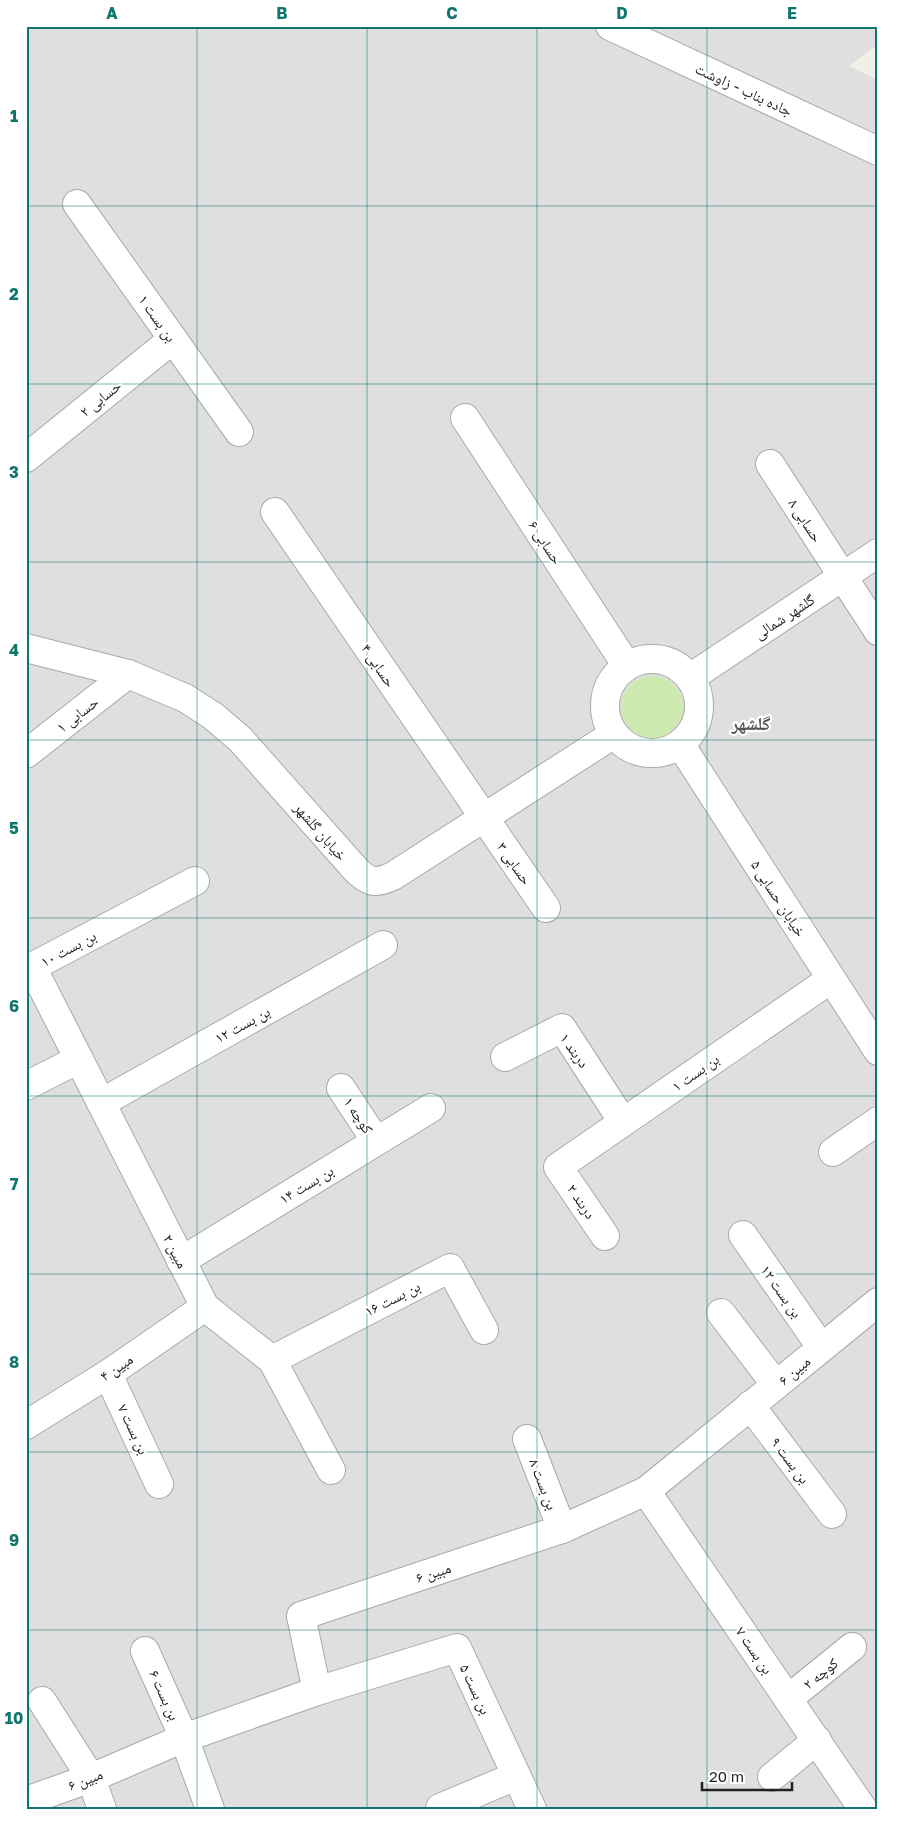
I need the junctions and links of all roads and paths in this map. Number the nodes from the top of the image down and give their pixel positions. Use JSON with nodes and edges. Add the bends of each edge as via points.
{"nodes":[{"id":1,"x":610,"y":26,"type":"edge"},
{"id":2,"x":878,"y":151,"type":"edge"},
{"id":3,"x":77,"y":204,"type":"dead end"},
{"id":4,"x":173,"y":339,"type":"junction"},
{"id":5,"x":464,"y":418,"type":"dead end"},
{"id":6,"x":239,"y":432,"type":"dead end"},
{"id":7,"x":26,"y":458,"type":"edge"},
{"id":8,"x":770,"y":464,"type":"dead end"},
{"id":9,"x":275,"y":512,"type":"dead end"},
{"id":10,"x":878,"y":554,"type":"edge"},
{"id":11,"x":843,"y":577,"type":"junction"},
{"id":12,"x":878,"y":631,"type":"edge"},
{"id":13,"x":26,"y":648,"type":"edge"},
{"id":14,"x":627,"y":666,"type":"junction"},
{"id":15,"x":128,"y":674,"type":"junction"},
{"id":16,"x":690,"y":678,"type":"junction"},
{"id":17,"x":614,"y":734,"type":"junction"},
{"id":18,"x":680,"y":744,"type":"junction"},
{"id":19,"x":26,"y":754,"type":"edge"},
{"id":20,"x":483,"y":818,"type":"junction"},
{"id":21,"x":195,"y":881,"type":"dead end"},
{"id":22,"x":546,"y":908,"type":"dead end"},
{"id":23,"x":383,"y":945,"type":"dead end"},
{"id":24,"x":831,"y":978,"type":"junction"},
{"id":25,"x":878,"y":1051,"type":"edge"},
{"id":26,"x":505,"y":1057,"type":"dead end"},
{"id":27,"x":79,"y":1059,"type":"junction"},
{"id":28,"x":26,"y":1086,"type":"edge"},
{"id":29,"x":341,"y":1088,"type":"dead end"},
{"id":30,"x":101,"y":1103,"type":"junction"},
{"id":31,"x":431,"y":1108,"type":"dead end"},
{"id":32,"x":878,"y":1121,"type":"edge"},
{"id":33,"x":623,"y":1122,"type":"junction"},
{"id":34,"x":376,"y":1142,"type":"junction"},
{"id":35,"x":833,"y":1152,"type":"dead end"},
{"id":36,"x":558,"y":1167,"type":"joint"},
{"id":37,"x":743,"y":1235,"type":"dead end"},
{"id":38,"x":605,"y":1236,"type":"dead end"},
{"id":39,"x":181,"y":1261,"type":"junction"},
{"id":40,"x":878,"y":1302,"type":"edge"},
{"id":41,"x":204,"y":1307,"type":"junction"},
{"id":42,"x":721,"y":1313,"type":"dead end"},
{"id":43,"x":484,"y":1330,"type":"dead end"},
{"id":44,"x":821,"y":1347,"type":"junction"},
{"id":45,"x":272,"y":1360,"type":"junction"},
{"id":46,"x":108,"y":1374,"type":"junction"},
{"id":47,"x":776,"y":1385,"type":"junction"},
{"id":48,"x":750,"y":1406,"type":"junction"},
{"id":49,"x":26,"y":1425,"type":"edge"},
{"id":50,"x":527,"y":1438,"type":"dead end"},
{"id":51,"x":331,"y":1470,"type":"dead end"},
{"id":52,"x":159,"y":1484,"type":"dead end"},
{"id":53,"x":646,"y":1491,"type":"junction"},
{"id":54,"x":832,"y":1514,"type":"dead end"},
{"id":55,"x":562,"y":1530,"type":"junction"},
{"id":56,"x":852,"y":1647,"type":"dead end"},
{"id":57,"x":145,"y":1651,"type":"dead end"},
{"id":58,"x":317,"y":1691,"type":"junction"},
{"id":59,"x":788,"y":1699,"type":"junction"},
{"id":60,"x":42,"y":1701,"type":"dead end"},
{"id":61,"x":184,"y":1738,"type":"junction"},
{"id":62,"x":817,"y":1740,"type":"junction"},
{"id":63,"x":516,"y":1776,"type":"junction"},
{"id":64,"x":772,"y":1777,"type":"dead end"},
{"id":65,"x":91,"y":1778,"type":"junction"},
{"id":66,"x":26,"y":1801,"type":"edge"},
{"id":67,"x":440,"y":1808,"type":"edge"},
{"id":68,"x":102,"y":1809,"type":"edge"},
{"id":69,"x":210,"y":1809,"type":"edge"},
{"id":70,"x":532,"y":1809,"type":"edge"},
{"id":71,"x":863,"y":1809,"type":"edge"}],
"edges":[{"from":1,"to":2,"type":"street","name":"جاده بناب - زاوشت"},
{"from":3,"to":4,"type":"street","name":"بن بست ۱"},
{"from":4,"to":6,"type":"street","name":"بن بست ۱"},
{"from":4,"to":7,"type":"street","name":"حسابی ۲"},
{"from":5,"to":14,"type":"street","name":"حسابی ۶"},
{"from":8,"to":11,"type":"street","name":"حسابی ۸"},
{"from":9,"to":20,"type":"street","name":"حسابی ۴"},
{"from":10,"to":11,"type":"street","name":"گلشهر شمالی"},
{"from":11,"to":12,"type":"street","name":"حسابی ۸"},
{"from":11,"to":16,"type":"street","name":"گلشهر شمالی"},
{"from":13,"to":15,"type":"street","name":"خیابان گلشهر"},
{"from":14,"to":16,"type":"street","via":[[640,660],[661,660],[680,668]]},
{"from":14,"to":17,"type":"street","via":[[608,689],[605,704],[607,720]]},
{"from":15,"to":19,"type":"street","name":"حسابی ۱"},
{"from":15,"to":20,"type":"street","name":"خیابان گلشهر","via":[[185,698],[240,739],[356,872],[367,880],[380,882],[393,876]]},
{"from":16,"to":18,"type":"street","via":[[700,706],[697,721]]},
{"from":17,"to":18,"type":"street","via":[[637,752],[666,752]]},
{"from":17,"to":20,"type":"street","name":"خیابان گلشهر"},
{"from":18,"to":24,"type":"street","name":"خیابان حسابی ۵"},
{"from":20,"to":22,"type":"street","name":"حسابی ۳"},
{"from":21,"to":27,"type":"street","name":"بن بست ۱۰","via":[[32,967]]},
{"from":23,"to":30,"type":"street","name":"بن بست ۱۲"},
{"from":24,"to":25,"type":"street","name":"خیابان حسابی ۵"},
{"from":24,"to":33,"type":"street","name":"بن بست ۱"},
{"from":26,"to":33,"type":"street","name":"دربند ۱","via":[[562,1028]]},
{"from":27,"to":28,"type":"street"},
{"from":27,"to":30,"type":"street","name":"مبین ۲"},
{"from":29,"to":34,"type":"street","name":"کوچه ۱"},
{"from":30,"to":39,"type":"street","name":"مبین ۲"},
{"from":31,"to":34,"type":"street","name":"بن بست ۱۴"},
{"from":32,"to":35,"type":"street"},
{"from":33,"to":36,"type":"street","name":"بن بست ۱"},
{"from":34,"to":39,"type":"street","name":"بن بست ۱۴"},
{"from":36,"to":38,"type":"street","name":"دربند ۲"},
{"from":37,"to":44,"type":"street","name":"بن بست ۱۲"},
{"from":39,"to":41,"type":"street","name":"مبین ۲"},
{"from":40,"to":44,"type":"street","name":"مبین ۶"},
{"from":41,"to":45,"type":"street","name":"مبین ۲"},
{"from":41,"to":46,"type":"street","name":"مبین ۴"},
{"from":42,"to":47,"type":"street"},
{"from":43,"to":45,"type":"street","name":"بن بست ۱۶","via":[[450,1268]]},
{"from":44,"to":47,"type":"street","name":"مبین ۶"},
{"from":45,"to":51,"type":"street","name":"مبین ۲"},
{"from":46,"to":49,"type":"street","name":"مبین ۴"},
{"from":46,"to":52,"type":"street","name":"بن بست ۷"},
{"from":47,"to":48,"type":"street","name":"مبین ۶"},
{"from":48,"to":53,"type":"street","name":"مبین ۶"},
{"from":48,"to":54,"type":"street","name":"بن بست ۹"},
{"from":50,"to":55,"type":"street","name":"بن بست ۸"},
{"from":53,"to":55,"type":"street","name":"مبین ۶"},
{"from":53,"to":59,"type":"street","name":"بن بست ۷"},
{"from":55,"to":58,"type":"street","name":"مبین ۶","via":[[301,1616]]},
{"from":56,"to":59,"type":"street","name":"کوچه ۲"},
{"from":57,"to":61,"type":"street","name":"بن بست ۶"},
{"from":58,"to":61,"type":"street","name":"مبین ۶"},
{"from":58,"to":63,"type":"street","name":"بن بست ۵","via":[[457,1648]]},
{"from":59,"to":62,"type":"street","name":"بن بست ۷"},
{"from":60,"to":65,"type":"street"},
{"from":61,"to":65,"type":"street","name":"مبین ۶"},
{"from":61,"to":69,"type":"street","name":"بن بست ۶"},
{"from":62,"to":64,"type":"street"},
{"from":62,"to":71,"type":"street","name":"بن بست ۷"},
{"from":63,"to":67,"type":"street"},
{"from":63,"to":70,"type":"street","name":"بن بست ۵"},
{"from":65,"to":66,"type":"street","name":"مبین ۶"},
{"from":65,"to":68,"type":"street"}]}
